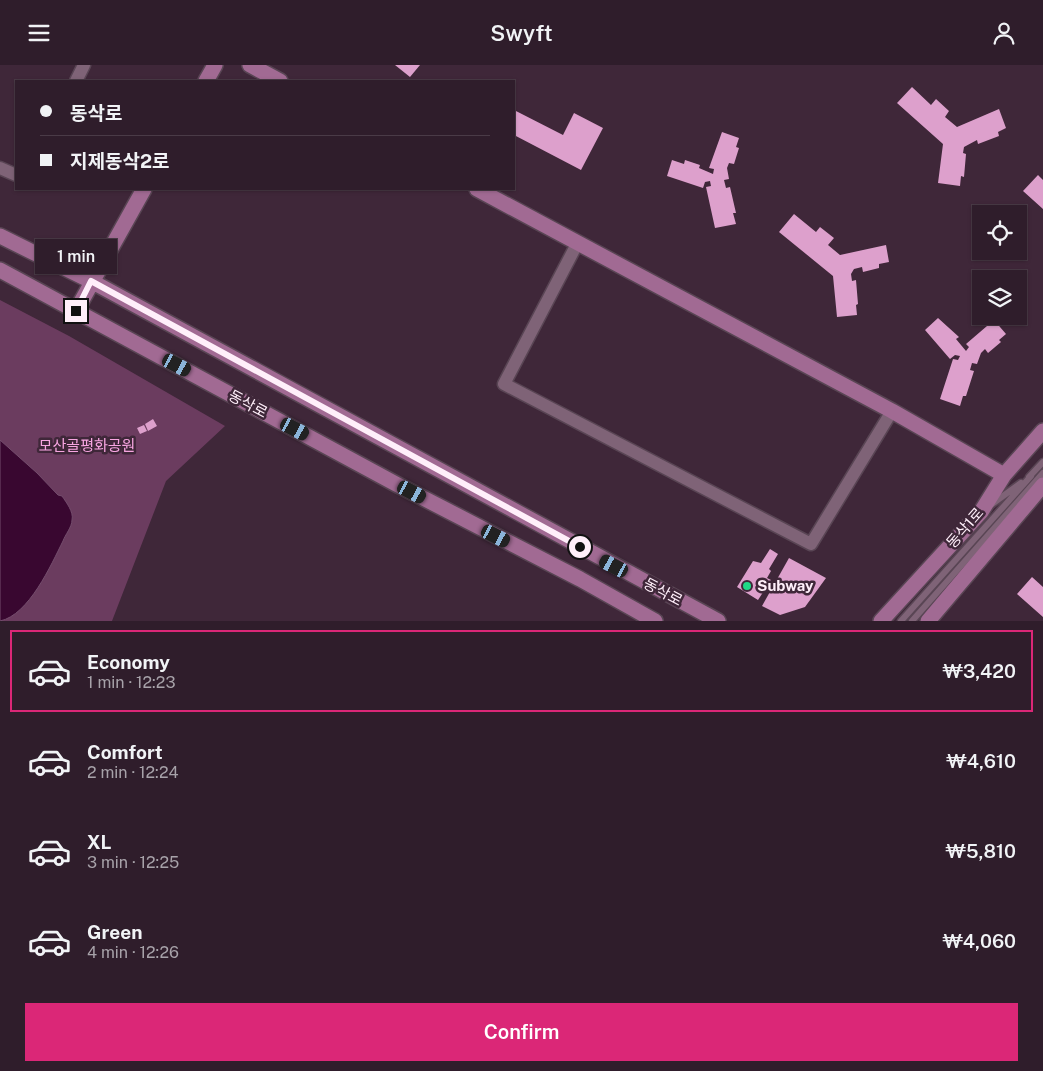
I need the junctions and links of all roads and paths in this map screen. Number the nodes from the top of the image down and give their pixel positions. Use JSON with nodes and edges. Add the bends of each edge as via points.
{"nodes":[{"id":1,"x":84,"y":65,"type":"edge"},
{"id":2,"x":215,"y":65,"type":"edge"},
{"id":3,"x":250,"y":65,"type":"edge"},
{"id":4,"x":76,"y":80,"type":"edge"},
{"id":5,"x":207,"y":80,"type":"edge"},
{"id":6,"x":278,"y":80,"type":"edge"},
{"id":7,"x":0,"y":169,"type":"edge"},
{"id":8,"x":15,"y":175,"type":"edge"},
{"id":9,"x":143,"y":190,"type":"edge"},
{"id":10,"x":479,"y":190,"type":"edge"},
{"id":11,"x":0,"y":236,"type":"edge"},
{"id":12,"x":577,"y":244,"type":"junction"},
{"id":13,"x":0,"y":271,"type":"edge"},
{"id":14,"x":91,"y":281,"type":"junction"},
{"id":15,"x":76,"y":311,"type":"junction"},
{"id":16,"x":892,"y":411,"type":"junction"},
{"id":17,"x":1043,"y":431,"type":"edge"},
{"id":18,"x":1043,"y":462,"type":"edge"},
{"id":19,"x":1043,"y":473,"type":"edge"},
{"id":20,"x":1004,"y":475,"type":"junction"},
{"id":21,"x":1037,"y":480,"type":"edge"},
{"id":22,"x":980,"y":512,"type":"junction"},
{"id":23,"x":655,"y":621,"type":"edge"},
{"id":24,"x":718,"y":621,"type":"edge"},
{"id":25,"x":881,"y":621,"type":"edge"},
{"id":26,"x":901,"y":621,"type":"edge"},
{"id":27,"x":912,"y":621,"type":"edge"},
{"id":28,"x":928,"y":621,"type":"edge"}],
"edges":[{"from":1,"to":4,"type":"street"},
{"from":2,"to":5,"type":"main road"},
{"from":3,"to":6,"type":"main road"},
{"from":7,"to":8,"type":"street"},
{"from":9,"to":14,"type":"main road"},
{"from":10,"to":12,"type":"main road"},
{"from":11,"to":14,"type":"main road","name":"동삭로"},
{"from":12,"to":16,"type":"main road"},
{"from":12,"to":16,"type":"street","via":[[504,384],[811,544]]},
{"from":13,"to":15,"type":"main road","name":"동삭로"},
{"from":14,"to":15,"type":"main road"},
{"from":14,"to":24,"type":"main road","name":"동삭로"},
{"from":15,"to":23,"type":"main road","name":"동삭로"},
{"from":16,"to":20,"type":"main road"},
{"from":17,"to":20,"type":"main road","name":"동삭1로"},
{"from":18,"to":21,"type":"lane"},
{"from":19,"to":27,"type":"lane"},
{"from":20,"to":22,"type":"main road","name":"동삭1로"},
{"from":21,"to":22,"type":"lane"},
{"from":21,"to":26,"type":"lane"},
{"from":21,"to":28,"type":"main road","name":"동삭1로"},
{"from":22,"to":25,"type":"main road","name":"동삭1로"}]}
